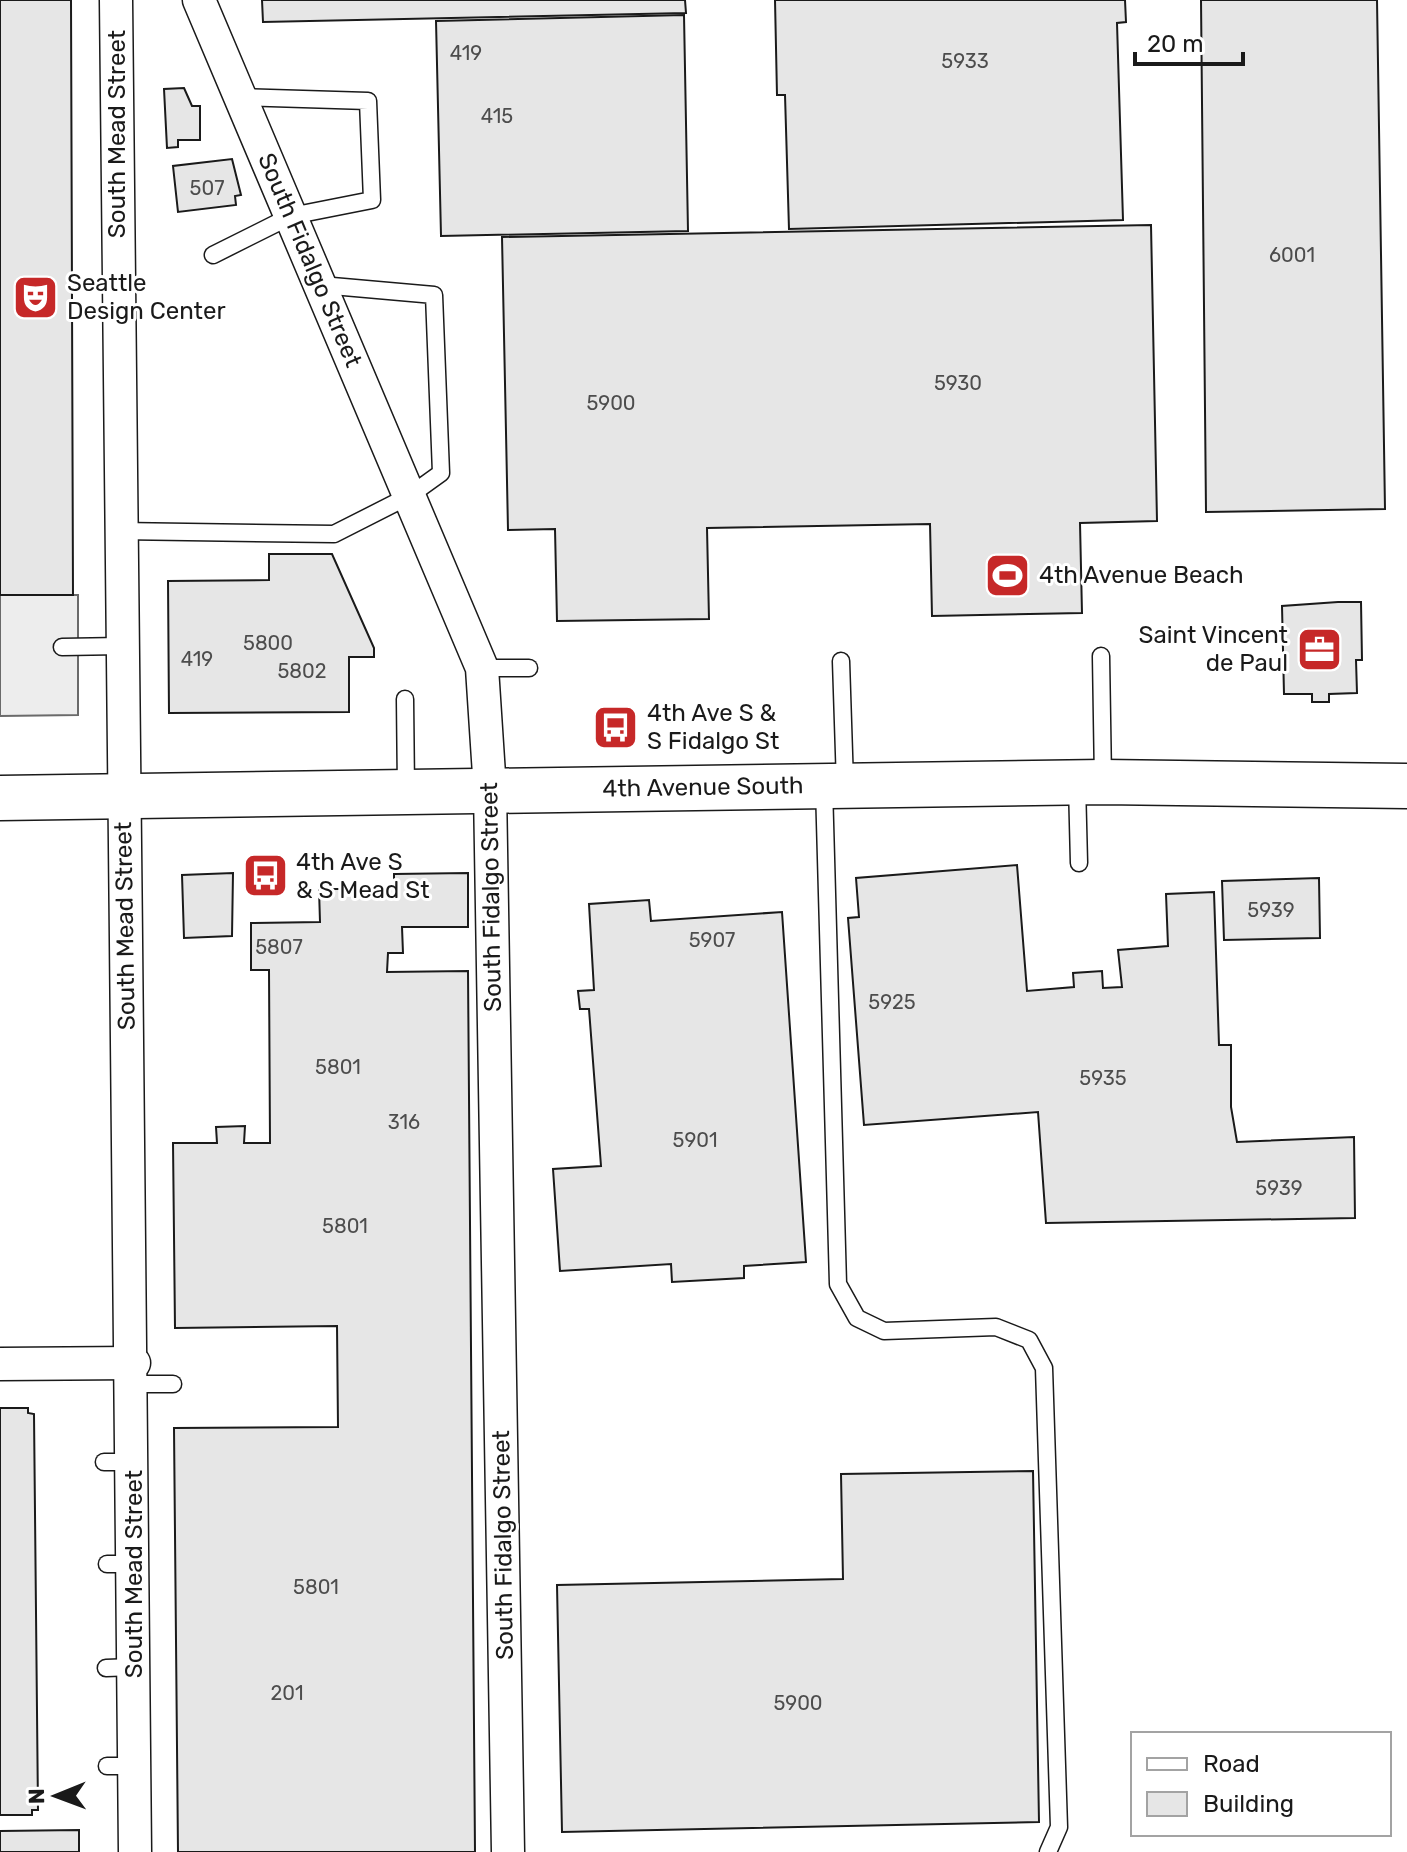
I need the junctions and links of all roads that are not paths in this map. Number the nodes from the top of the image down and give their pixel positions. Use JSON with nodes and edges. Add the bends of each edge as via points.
{"nodes":[{"id":1,"x":116,"y":0,"type":"edge"},
{"id":2,"x":199,"y":0,"type":"edge"},
{"id":3,"x":242,"y":97,"type":"junction"},
{"id":4,"x":291,"y":216,"type":"junction"},
{"id":5,"x":213,"y":255,"type":"dead end"},
{"id":6,"x":321,"y":285,"type":"junction"},
{"id":7,"x":409,"y":496,"type":"junction"},
{"id":8,"x":119,"y":531,"type":"junction"},
{"id":9,"x":121,"y":646,"type":"junction"},
{"id":10,"x":62,"y":647,"type":"dead end"},
{"id":11,"x":1101,"y":656,"type":"dead end"},
{"id":12,"x":841,"y":661,"type":"dead end"},
{"id":13,"x":482,"y":668,"type":"junction"},
{"id":14,"x":529,"y":668,"type":"dead end"},
{"id":15,"x":405,"y":699,"type":"dead end"},
{"id":16,"x":1090,"y":782,"type":"junction"},
{"id":17,"x":835,"y":786,"type":"junction"},
{"id":18,"x":1407,"y":786,"type":"edge"},
{"id":19,"x":490,"y":790,"type":"junction"},
{"id":20,"x":406,"y":791,"type":"junction"},
{"id":21,"x":122,"y":796,"type":"junction"},
{"id":22,"x":0,"y":798,"type":"edge"},
{"id":23,"x":1079,"y":863,"type":"dead end"},
{"id":24,"x":0,"y":1364,"type":"edge"},
{"id":25,"x":134,"y":1374,"type":"junction"},
{"id":26,"x":173,"y":1384,"type":"dead end"},
{"id":27,"x":135,"y":1852,"type":"edge"},
{"id":28,"x":508,"y":1852,"type":"edge"},
{"id":29,"x":1048,"y":1852,"type":"edge"}],
"edges":[{"from":1,"to":8,"type":"street","name":"South Mead Street"},
{"from":2,"to":3,"type":"street","name":"South Fidalgo Street"},
{"from":3,"to":4,"type":"street","name":"South Fidalgo Street"},
{"from":3,"to":4,"type":"lane","via":[[368,101],[372,200]]},
{"from":4,"to":5,"type":"lane"},
{"from":4,"to":6,"type":"street","name":"South Fidalgo Street"},
{"from":6,"to":7,"type":"street","name":"South Fidalgo Street"},
{"from":6,"to":7,"type":"lane","via":[[434,295],[441,473]]},
{"from":7,"to":8,"type":"lane","via":[[334,534]]},
{"from":7,"to":13,"type":"street","name":"South Fidalgo Street"},
{"from":8,"to":9,"type":"street","name":"South Mead Street"},
{"from":9,"to":10,"type":"lane"},
{"from":9,"to":21,"type":"street","name":"South Mead Street"},
{"from":11,"to":16,"type":"lane"},
{"from":12,"to":17,"type":"lane"},
{"from":13,"to":14,"type":"lane"},
{"from":13,"to":19,"type":"street","name":"South Fidalgo Street"},
{"from":15,"to":20,"type":"lane"},
{"from":16,"to":17,"type":"main road","name":"4th Avenue South"},
{"from":16,"to":18,"type":"main road","name":"4th Avenue South"},
{"from":16,"to":23,"type":"lane"},
{"from":17,"to":19,"type":"main road","name":"4th Avenue South"},
{"from":17,"to":29,"type":"lane","via":[[838,1284],[857,1318],[884,1331],[996,1327],[1029,1340],[1044,1368],[1059,1827]]},
{"from":19,"to":20,"type":"main road","name":"4th Avenue South"},
{"from":19,"to":28,"type":"street","name":"South Fidalgo Street"},
{"from":20,"to":21,"type":"main road","name":"4th Avenue South"},
{"from":21,"to":22,"type":"main road","name":"4th Avenue South"},
{"from":21,"to":25,"type":"street","name":"South Mead Street"},
{"from":24,"to":25,"type":"street"},
{"from":25,"to":26,"type":"lane"},
{"from":25,"to":27,"type":"street","name":"South Mead Street","via":[[119,1462],[121,1766]]}]}
